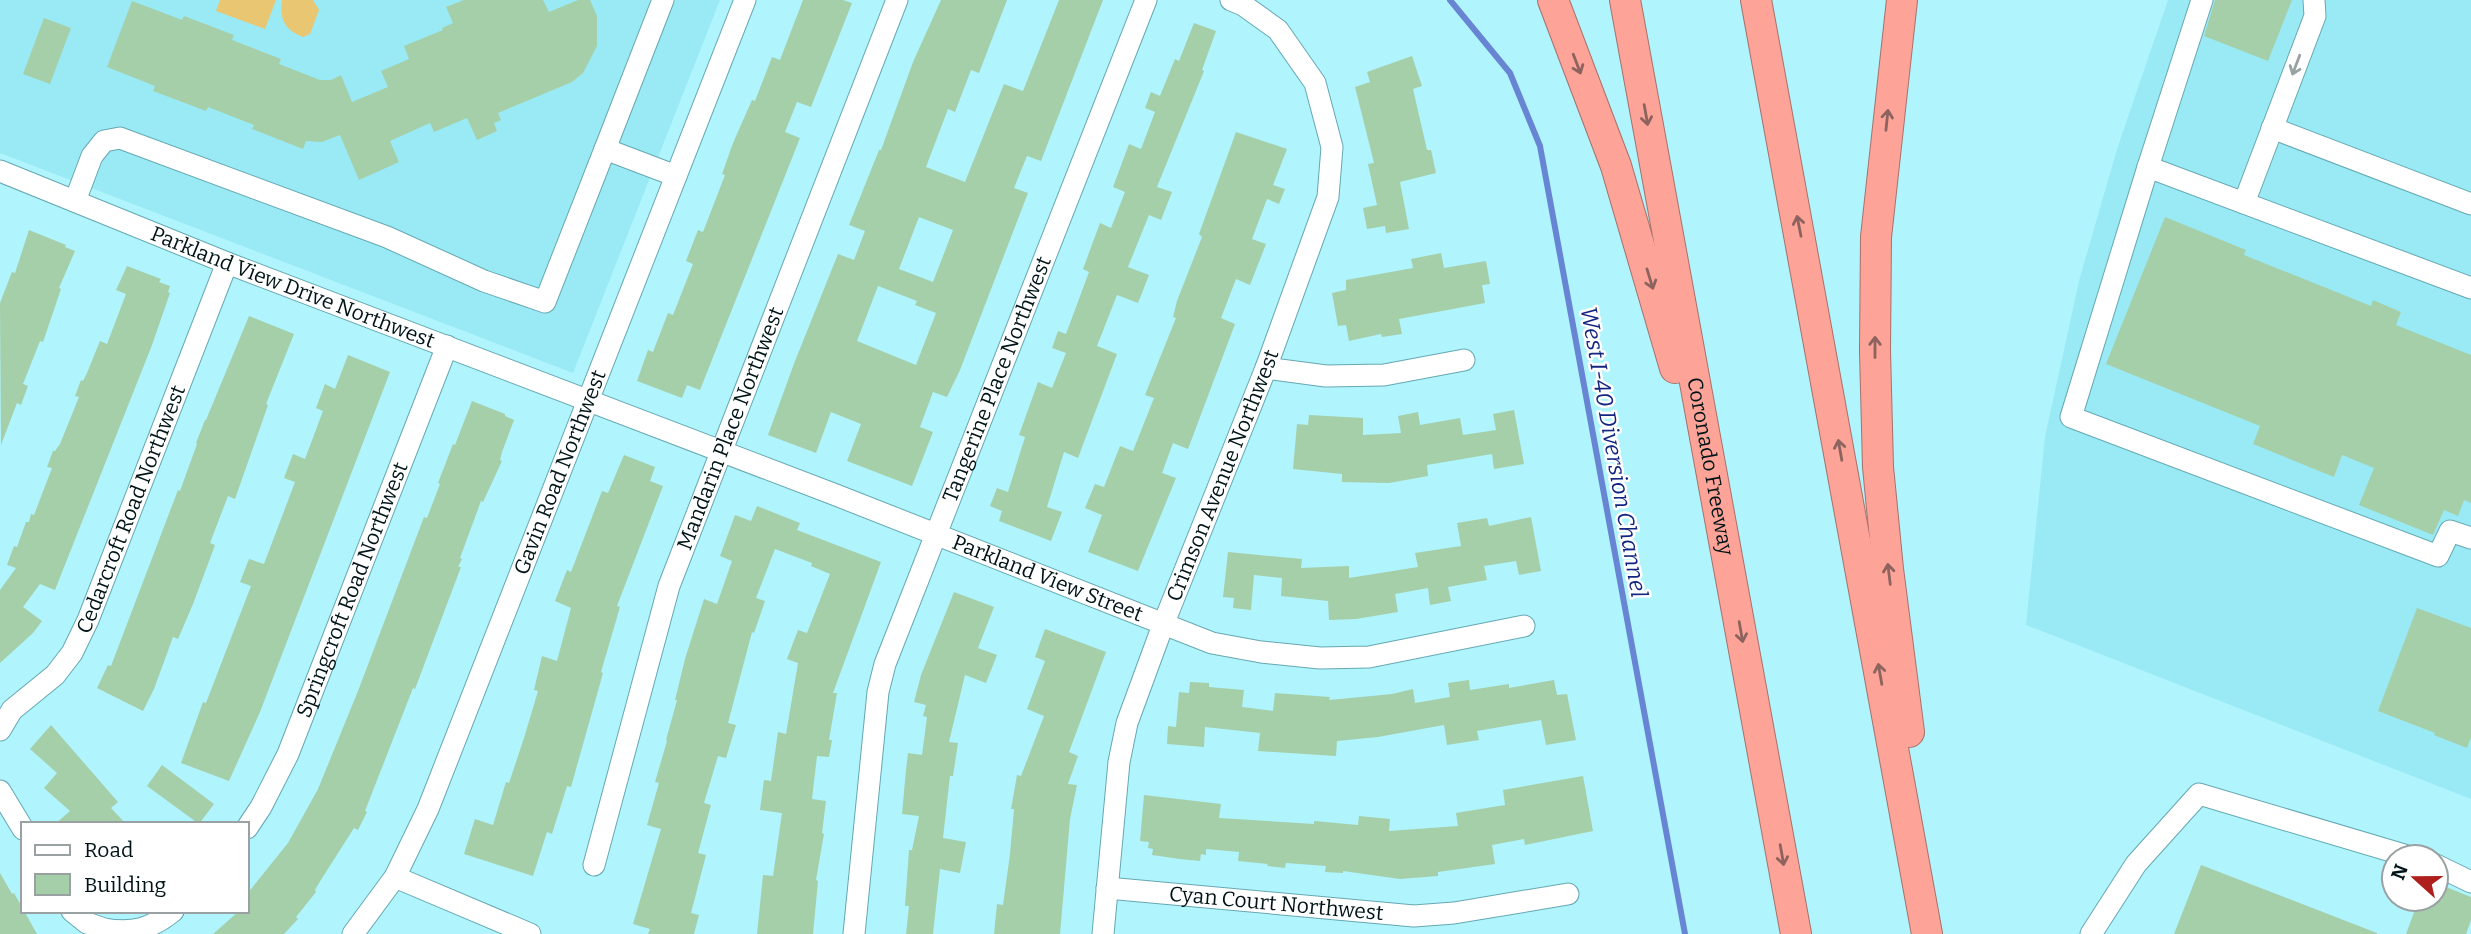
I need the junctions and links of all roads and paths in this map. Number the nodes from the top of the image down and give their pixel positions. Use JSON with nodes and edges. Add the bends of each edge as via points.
{"nodes":[{"id":1,"x":663,"y":0,"type":"edge"},
{"id":2,"x":745,"y":0,"type":"edge"},
{"id":3,"x":897,"y":0,"type":"edge"},
{"id":4,"x":1146,"y":0,"type":"edge"},
{"id":5,"x":1231,"y":0,"type":"edge"},
{"id":6,"x":1553,"y":0,"type":"edge"},
{"id":7,"x":1625,"y":0,"type":"edge"},
{"id":8,"x":1756,"y":0,"type":"edge"},
{"id":9,"x":1902,"y":0,"type":"edge"},
{"id":10,"x":2202,"y":0,"type":"edge"},
{"id":11,"x":2314,"y":0,"type":"edge"},
{"id":12,"x":2272,"y":128,"type":"junction"},
{"id":13,"x":605,"y":149,"type":"junction"},
{"id":14,"x":2148,"y":167,"type":"junction"},
{"id":15,"x":676,"y":176,"type":"junction"},
{"id":16,"x":3,"y":180,"type":"edge"},
{"id":17,"x":75,"y":201,"type":"junction"},
{"id":18,"x":2244,"y":203,"type":"junction"},
{"id":19,"x":2471,"y":204,"type":"edge"},
{"id":20,"x":227,"y":263,"type":"junction"},
{"id":21,"x":2471,"y":288,"type":"edge"},
{"id":22,"x":447,"y":346,"type":"junction"},
{"id":23,"x":1464,"y":360,"type":"dead end"},
{"id":24,"x":1266,"y":368,"type":"junction"},
{"id":25,"x":589,"y":400,"type":"junction"},
{"id":26,"x":722,"y":452,"type":"junction"},
{"id":27,"x":936,"y":536,"type":"junction"},
{"id":28,"x":2471,"y":538,"type":"edge"},
{"id":29,"x":1729,"y":565,"type":"junction"},
{"id":30,"x":1163,"y":625,"type":"junction"},
{"id":31,"x":1524,"y":626,"type":"dead end"},
{"id":32,"x":0,"y":730,"type":"edge"},
{"id":33,"x":0,"y":791,"type":"edge"},
{"id":34,"x":21,"y":826,"type":"edge"},
{"id":35,"x":248,"y":826,"type":"edge"},
{"id":36,"x":2380,"y":848,"type":"edge"},
{"id":37,"x":594,"y":865,"type":"dead end"},
{"id":38,"x":2450,"y":872,"type":"edge"},
{"id":39,"x":395,"y":877,"type":"junction"},
{"id":40,"x":2471,"y":882,"type":"edge"},
{"id":41,"x":1107,"y":888,"type":"junction"},
{"id":42,"x":1568,"y":894,"type":"dead end"},
{"id":43,"x":74,"y":913,"type":"edge"},
{"id":44,"x":171,"y":913,"type":"edge"},
{"id":45,"x":104,"y":932,"type":"edge"},
{"id":46,"x":353,"y":934,"type":"edge"},
{"id":47,"x":530,"y":934,"type":"edge"},
{"id":48,"x":854,"y":934,"type":"edge"},
{"id":49,"x":1102,"y":934,"type":"edge"},
{"id":50,"x":1796,"y":934,"type":"edge"},
{"id":51,"x":1929,"y":934,"type":"edge"},
{"id":52,"x":2091,"y":934,"type":"edge"}],
"edges":[{"from":1,"to":13,"type":"street"},
{"from":2,"to":15,"type":"street","name":"Gavin Road Northwest"},
{"from":3,"to":26,"type":"street","name":"Mandarin Place Northwest"},
{"from":4,"to":27,"type":"street","name":"Tangerine Place Northwest"},
{"from":5,"to":24,"type":"street","name":"Crimson Avenue Northwest","via":[[1278,30],[1315,83],[1332,147],[1328,197]]},
{"from":6,"to":29,"type":"highway","one_way":true,"via":[[1616,166]]},
{"from":7,"to":29,"type":"highway","name":"Coronado Freeway","one_way":true},
{"from":51,"to":8,"type":"highway","one_way":true},
{"from":51,"to":9,"type":"highway","one_way":true,"via":[[1878,467],[1876,237]]},
{"from":10,"to":14,"type":"street"},
{"from":11,"to":12,"type":"street","one_way":true,"via":[[2315,16]]},
{"from":12,"to":18,"type":"street"},
{"from":12,"to":19,"type":"street"},
{"from":13,"to":15,"type":"street"},
{"from":13,"to":17,"type":"street","via":[[545,302],[484,281],[387,237],[120,138],[104,141],[92,156]]},
{"from":14,"to":18,"type":"street"},
{"from":14,"to":28,"type":"street","via":[[2071,417],[2438,556],[2450,531]]},
{"from":15,"to":25,"type":"street","name":"Gavin Road Northwest"},
{"from":16,"to":17,"type":"street","name":"Parkland View Drive Northwest"},
{"from":17,"to":20,"type":"street","name":"Parkland View Drive Northwest"},
{"from":18,"to":21,"type":"street"},
{"from":20,"to":22,"type":"street","name":"Parkland View Drive Northwest"},
{"from":20,"to":32,"type":"street","name":"Cedarcroft Road Northwest","via":[[72,653],[55,675],[12,710]]},
{"from":22,"to":25,"type":"street","name":"Parkland View Drive Northwest"},
{"from":22,"to":35,"type":"street","name":"Springcroft Road Northwest","via":[[288,754]]},
{"from":23,"to":24,"type":"street","via":[[1384,375],[1326,376]]},
{"from":24,"to":30,"type":"street","name":"Crimson Avenue Northwest"},
{"from":25,"to":26,"type":"street","name":"Parkland View Street"},
{"from":25,"to":39,"type":"street","name":"Gavin Road Northwest","via":[[428,809]]},
{"from":26,"to":27,"type":"street","name":"Parkland View Street"},
{"from":26,"to":37,"type":"street","name":"Mandarin Place Northwest","via":[[669,586]]},
{"from":27,"to":30,"type":"street","name":"Parkland View Street"},
{"from":27,"to":48,"type":"street","name":"Tangerine Place Northwest","via":[[878,692]]},
{"from":29,"to":50,"type":"highway","name":"Coronado Freeway","one_way":true},
{"from":30,"to":31,"type":"street","name":"Parkland View Street","via":[[1212,643],[1320,658],[1369,657]]},
{"from":30,"to":41,"type":"street","name":"Crimson Avenue Northwest","via":[[1127,723]]},
{"from":33,"to":34,"type":"street"},
{"from":36,"to":52,"type":"street","via":[[2199,794],[2136,864]]},
{"from":38,"to":40,"type":"street"},
{"from":39,"to":46,"type":"street","name":"Gavin Road Northwest"},
{"from":39,"to":47,"type":"street"},
{"from":41,"to":42,"type":"street","name":"Cyan Court Northwest","via":[[1414,916]]},
{"from":41,"to":49,"type":"street","name":"Crimson Avenue Northwest"},
{"from":43,"to":45,"type":"street"},
{"from":44,"to":45,"type":"street","via":[[142,931]]}]}
